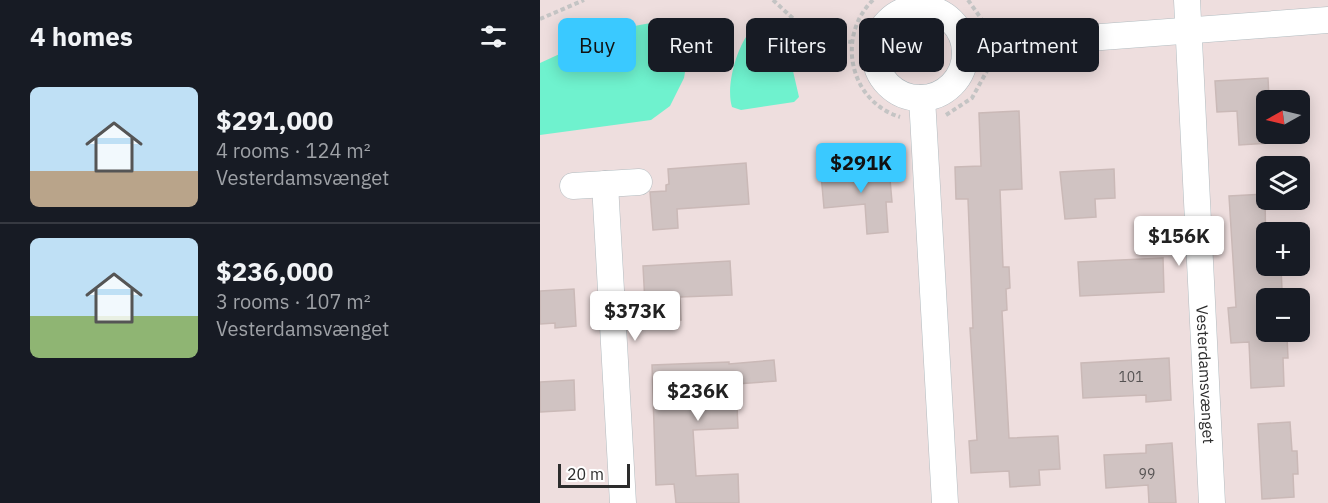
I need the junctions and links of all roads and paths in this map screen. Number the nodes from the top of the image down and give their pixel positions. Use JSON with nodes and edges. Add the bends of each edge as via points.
{"nodes":[{"id":1,"x":584,"y":0,"type":"edge"},
{"id":2,"x":773,"y":0,"type":"edge"},
{"id":3,"x":968,"y":0,"type":"edge"},
{"id":4,"x":1187,"y":0,"type":"edge"},
{"id":5,"x":914,"y":4,"type":"edge"},
{"id":6,"x":981,"y":18,"type":"edge"},
{"id":7,"x":540,"y":19,"type":"edge"},
{"id":8,"x":1328,"y":20,"type":"edge"},
{"id":9,"x":956,"y":25,"type":"edge"},
{"id":10,"x":1190,"y":30,"type":"junction"},
{"id":11,"x":1099,"y":38,"type":"edge"},
{"id":12,"x":851,"y":42,"type":"dead end"},
{"id":13,"x":961,"y":72,"type":"edge"},
{"id":14,"x":922,"y":98,"type":"junction"},
{"id":15,"x":639,"y":182,"type":"dead end"},
{"id":16,"x":605,"y":184,"type":"junction"},
{"id":17,"x":573,"y":186,"type":"dead end"},
{"id":18,"x":623,"y":503,"type":"edge"},
{"id":19,"x":945,"y":503,"type":"edge"},
{"id":20,"x":1212,"y":503,"type":"edge"}],
"edges":[{"from":1,"to":7,"type":"path"},
{"from":2,"to":12,"type":"path","via":[[813,37]]},
{"from":3,"to":6,"type":"path"},
{"from":4,"to":10,"type":"street","name":"Vesterdamsvænget"},
{"from":5,"to":9,"type":"street","via":[[943,13]]},
{"from":5,"to":14,"type":"street","via":[[882,28],[875,47],[877,66],[887,84],[903,95]]},
{"from":8,"to":10,"type":"street"},
{"from":10,"to":11,"type":"street"},
{"from":10,"to":20,"type":"street","name":"Vesterdamsvænget"},
{"from":13,"to":14,"type":"street","via":[[940,94]]},
{"from":14,"to":19,"type":"street"},
{"from":15,"to":16,"type":"street"},
{"from":16,"to":17,"type":"street"},
{"from":16,"to":18,"type":"street"}]}
